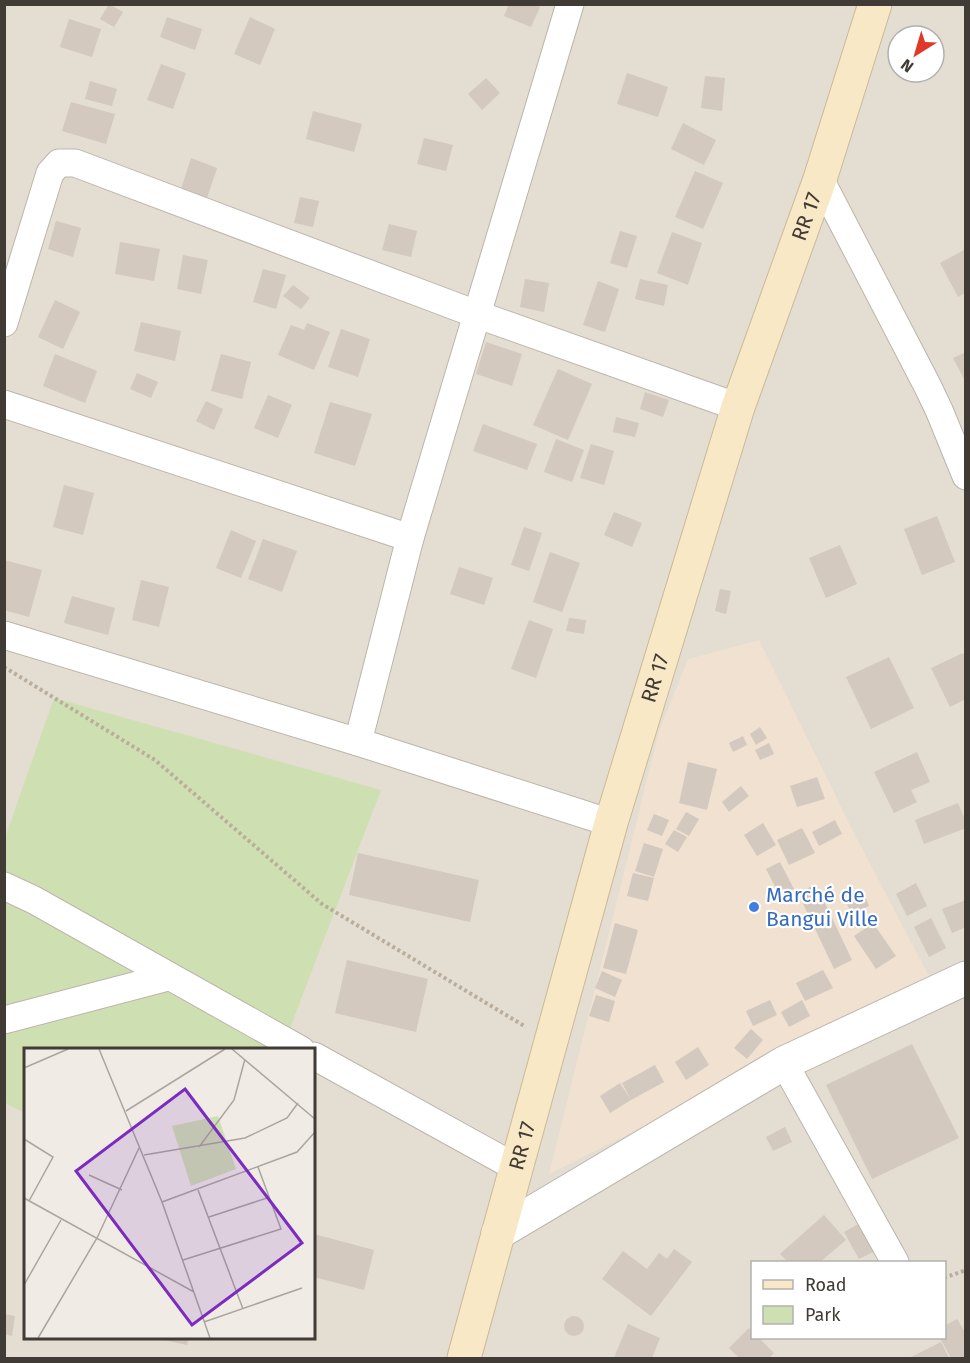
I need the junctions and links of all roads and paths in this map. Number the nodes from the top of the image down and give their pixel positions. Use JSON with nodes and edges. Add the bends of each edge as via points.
{"nodes":[{"id":1,"x":570,"y":4,"type":"edge"},
{"id":2,"x":875,"y":4,"type":"edge"},
{"id":3,"x":820,"y":178,"type":"junction"},
{"id":4,"x":476,"y":314,"type":"junction"},
{"id":5,"x":4,"y":323,"type":"edge"},
{"id":6,"x":4,"y":404,"type":"edge"},
{"id":7,"x":738,"y":407,"type":"junction"},
{"id":8,"x":966,"y":476,"type":"edge"},
{"id":9,"x":410,"y":538,"type":"junction"},
{"id":10,"x":4,"y":635,"type":"edge"},
{"id":11,"x":4,"y":667,"type":"edge"},
{"id":12,"x":358,"y":742,"type":"junction"},
{"id":13,"x":611,"y":823,"type":"junction"},
{"id":14,"x":4,"y":886,"type":"edge"},
{"id":15,"x":168,"y":977,"type":"junction"},
{"id":16,"x":966,"y":978,"type":"edge"},
{"id":17,"x":4,"y":1020,"type":"edge"},
{"id":18,"x":549,"y":1041,"type":"junction"},
{"id":19,"x":297,"y":1048,"type":"edge"},
{"id":20,"x":315,"y":1057,"type":"edge"},
{"id":21,"x":784,"y":1063,"type":"junction"},
{"id":22,"x":515,"y":1167,"type":"junction"},
{"id":23,"x":498,"y":1233,"type":"junction"},
{"id":24,"x":894,"y":1261,"type":"edge"},
{"id":25,"x":966,"y":1270,"type":"edge"},
{"id":26,"x":946,"y":1278,"type":"edge"},
{"id":27,"x":464,"y":1359,"type":"edge"}],
"edges":[{"from":1,"to":4,"type":"street"},
{"from":2,"to":3,"type":"main road","name":"RR 17","number":"RR 17"},
{"from":3,"to":7,"type":"main road","name":"RR 17","number":"RR 17"},
{"from":3,"to":8,"type":"street","via":[[935,402]]},
{"from":4,"to":5,"type":"street","via":[[75,163],[59,163],[50,173]]},
{"from":4,"to":7,"type":"street"},
{"from":4,"to":9,"type":"street"},
{"from":6,"to":9,"type":"street"},
{"from":7,"to":13,"type":"main road","name":"RR 17","number":"RR 17"},
{"from":9,"to":12,"type":"street"},
{"from":10,"to":12,"type":"street"},
{"from":11,"to":18,"type":"path","via":[[155,760],[322,903]]},
{"from":12,"to":13,"type":"street"},
{"from":13,"to":18,"type":"main road","name":"RR 17","number":"RR 17"},
{"from":14,"to":15,"type":"street"},
{"from":15,"to":17,"type":"street"},
{"from":15,"to":19,"type":"street"},
{"from":16,"to":21,"type":"street"},
{"from":18,"to":22,"type":"main road","name":"RR 17","number":"RR 17"},
{"from":20,"to":22,"type":"street"},
{"from":21,"to":23,"type":"street"},
{"from":21,"to":24,"type":"street"},
{"from":22,"to":23,"type":"main road","name":"RR 17","number":"RR 17"},
{"from":23,"to":27,"type":"main road","name":"RR 17","number":"RR 17"},
{"from":25,"to":26,"type":"path"}]}
